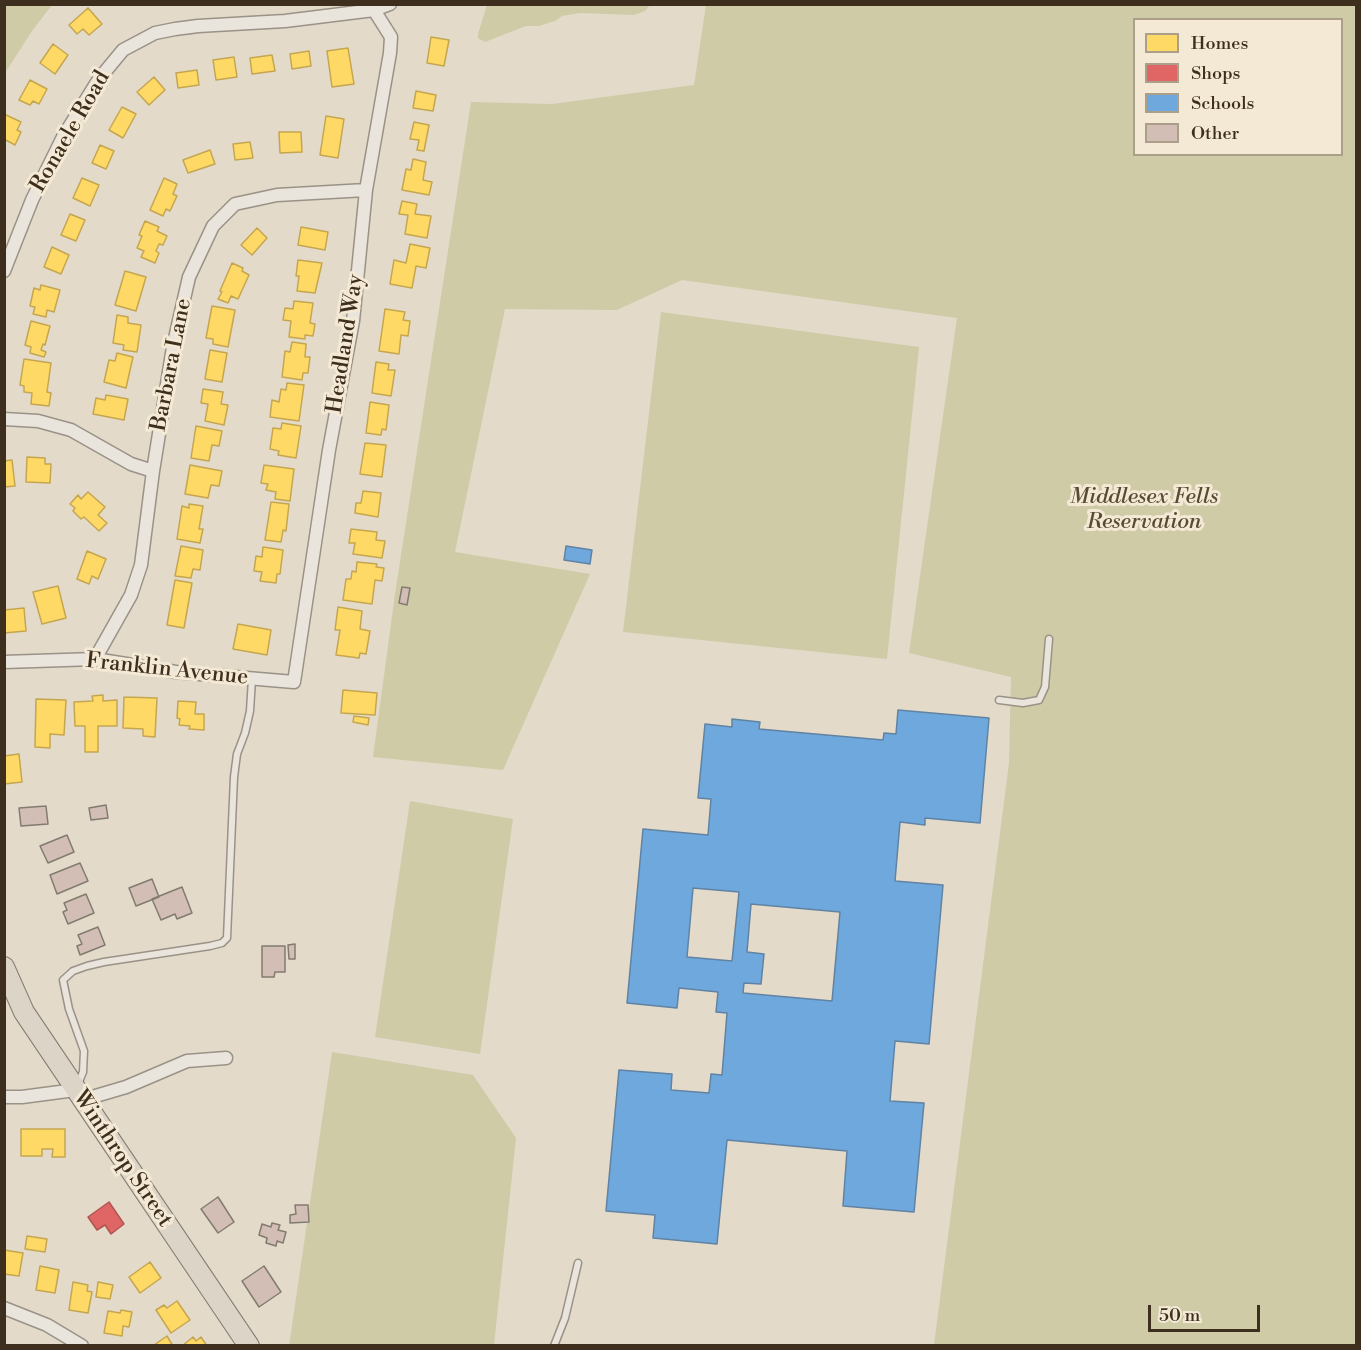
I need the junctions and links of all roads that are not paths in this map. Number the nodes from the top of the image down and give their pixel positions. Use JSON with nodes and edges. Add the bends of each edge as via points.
{"nodes":[{"id":1,"x":390,"y":4,"type":"edge"},
{"id":2,"x":374,"y":10,"type":"junction"},
{"id":3,"x":366,"y":190,"type":"junction"},
{"id":4,"x":4,"y":271,"type":"edge"},
{"id":5,"x":4,"y":419,"type":"edge"},
{"id":6,"x":153,"y":471,"type":"junction"},
{"id":7,"x":1049,"y":639,"type":"dead end"},
{"id":8,"x":95,"y":659,"type":"junction"},
{"id":9,"x":4,"y":662,"type":"edge"},
{"id":10,"x":252,"y":679,"type":"junction"},
{"id":11,"x":294,"y":682,"type":"joint"},
{"id":12,"x":999,"y":700,"type":"dead end"},
{"id":13,"x":4,"y":967,"type":"edge"},
{"id":14,"x":13,"y":1004,"type":"edge"},
{"id":15,"x":226,"y":1058,"type":"dead end"},
{"id":16,"x":79,"y":1095,"type":"junction"},
{"id":17,"x":4,"y":1097,"type":"edge"},
{"id":18,"x":578,"y":1263,"type":"dead end"},
{"id":19,"x":4,"y":1308,"type":"edge"},
{"id":20,"x":81,"y":1346,"type":"edge"},
{"id":21,"x":249,"y":1346,"type":"edge"},
{"id":22,"x":554,"y":1346,"type":"edge"}],
"edges":[{"from":1,"to":2,"type":"street","name":"Ronaele Road"},
{"from":2,"to":3,"type":"street","name":"Headland Way","via":[[391,37]]},
{"from":2,"to":4,"type":"street","name":"Ronaele Road","via":[[190,27],[155,33],[123,50],[99,79],[63,137]]},
{"from":3,"to":6,"type":"street","name":"Barbara Lane","via":[[277,195],[235,204],[213,226],[189,277]]},
{"from":3,"to":11,"type":"street","name":"Headland Way","via":[[353,321]]},
{"from":5,"to":6,"type":"street","via":[[38,421],[71,430],[131,464]]},
{"from":6,"to":8,"type":"street","name":"Barbara Lane","via":[[139,574],[131,596]]},
{"from":7,"to":12,"type":"lane","via":[[1045,687],[1039,700]]},
{"from":8,"to":9,"type":"street","name":"Franklin Avenue"},
{"from":8,"to":10,"type":"street","name":"Franklin Avenue"},
{"from":10,"to":11,"type":"street","name":"Franklin Avenue"},
{"from":10,"to":16,"type":"lane","via":[[250,711],[234,777],[227,938],[210,946],[96,964],[73,971],[63,980],[84,1052]]},
{"from":13,"to":14,"type":"main road","name":"Winthrop Street"},
{"from":14,"to":16,"type":"main road","name":"Winthrop Street"},
{"from":15,"to":16,"type":"street","via":[[187,1061],[126,1087]]},
{"from":16,"to":17,"type":"street"},
{"from":16,"to":21,"type":"main road","name":"Winthrop Street"},
{"from":18,"to":22,"type":"lane"},
{"from":19,"to":20,"type":"street","via":[[47,1325]]}]}
